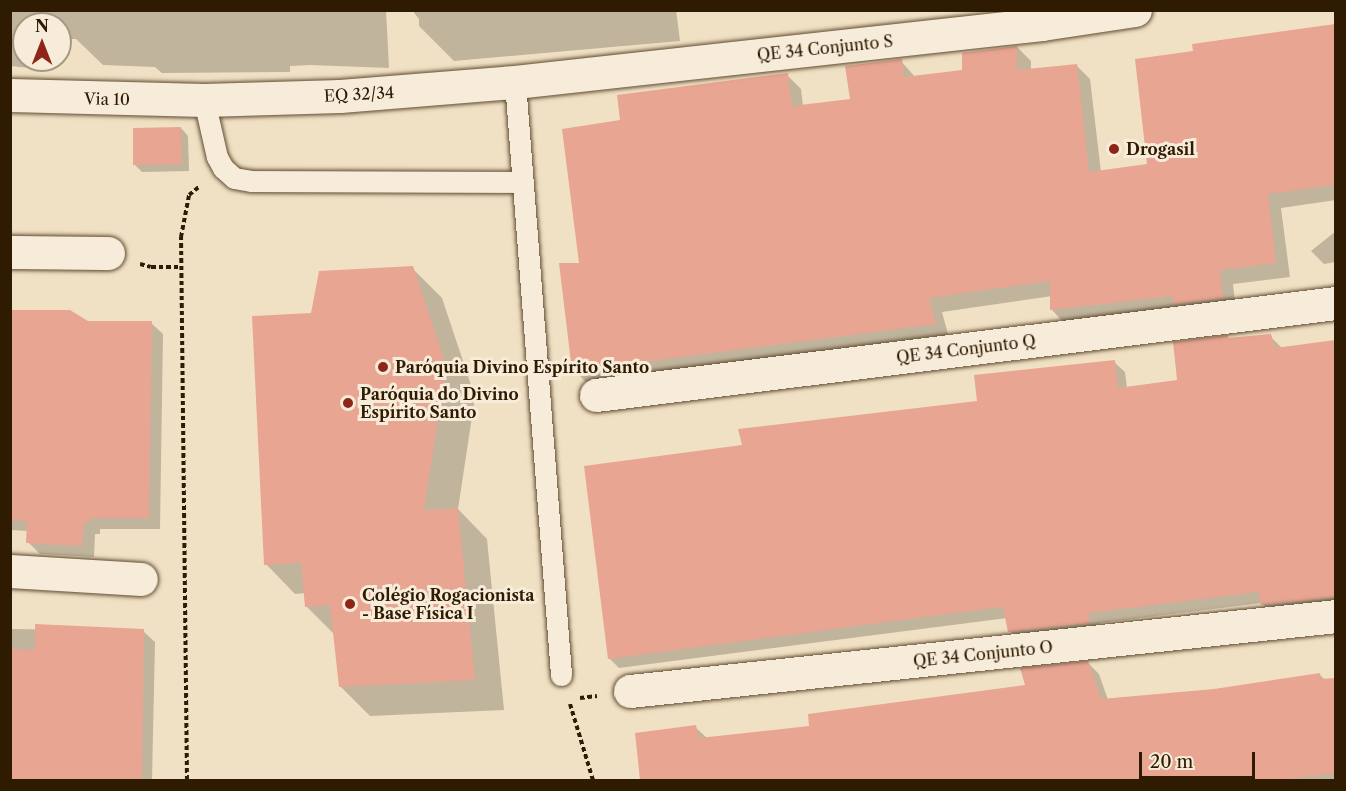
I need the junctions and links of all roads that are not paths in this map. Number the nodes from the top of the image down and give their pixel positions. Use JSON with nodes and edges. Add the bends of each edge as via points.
{"nodes":[{"id":1,"x":1135,"y":10,"type":"edge"},
{"id":2,"x":1041,"y":17,"type":"edge"},
{"id":3,"x":515,"y":82,"type":"junction"},
{"id":4,"x":10,"y":95,"type":"edge"},
{"id":5,"x":204,"y":100,"type":"junction"},
{"id":6,"x":521,"y":182,"type":"junction"},
{"id":7,"x":10,"y":252,"type":"edge"},
{"id":8,"x":108,"y":254,"type":"dead end"},
{"id":9,"x":1335,"y":303,"type":"edge"},
{"id":10,"x":596,"y":395,"type":"dead end"},
{"id":11,"x":10,"y":571,"type":"edge"},
{"id":12,"x":141,"y":579,"type":"dead end"},
{"id":13,"x":1335,"y":616,"type":"edge"},
{"id":14,"x":561,"y":675,"type":"road end"},
{"id":15,"x":630,"y":691,"type":"dead end"}],
"edges":[{"from":1,"to":2,"type":"street","name":"QE 34 Conjunto S"},
{"from":2,"to":3,"type":"street","name":"QE 34 Conjunto S"},
{"from":3,"to":5,"type":"street","name":"EQ 32/34","via":[[351,96]]},
{"from":3,"to":6,"type":"lane"},
{"from":4,"to":5,"type":"street","name":"Via 10"},
{"from":5,"to":6,"type":"lane","via":[[217,157],[234,178]]},
{"from":6,"to":14,"type":"lane"},
{"from":7,"to":8,"type":"street"},
{"from":9,"to":10,"type":"street","name":"QE 34 Conjunto Q"},
{"from":11,"to":12,"type":"street"},
{"from":13,"to":15,"type":"street","name":"QE 34 Conjunto O"}]}
